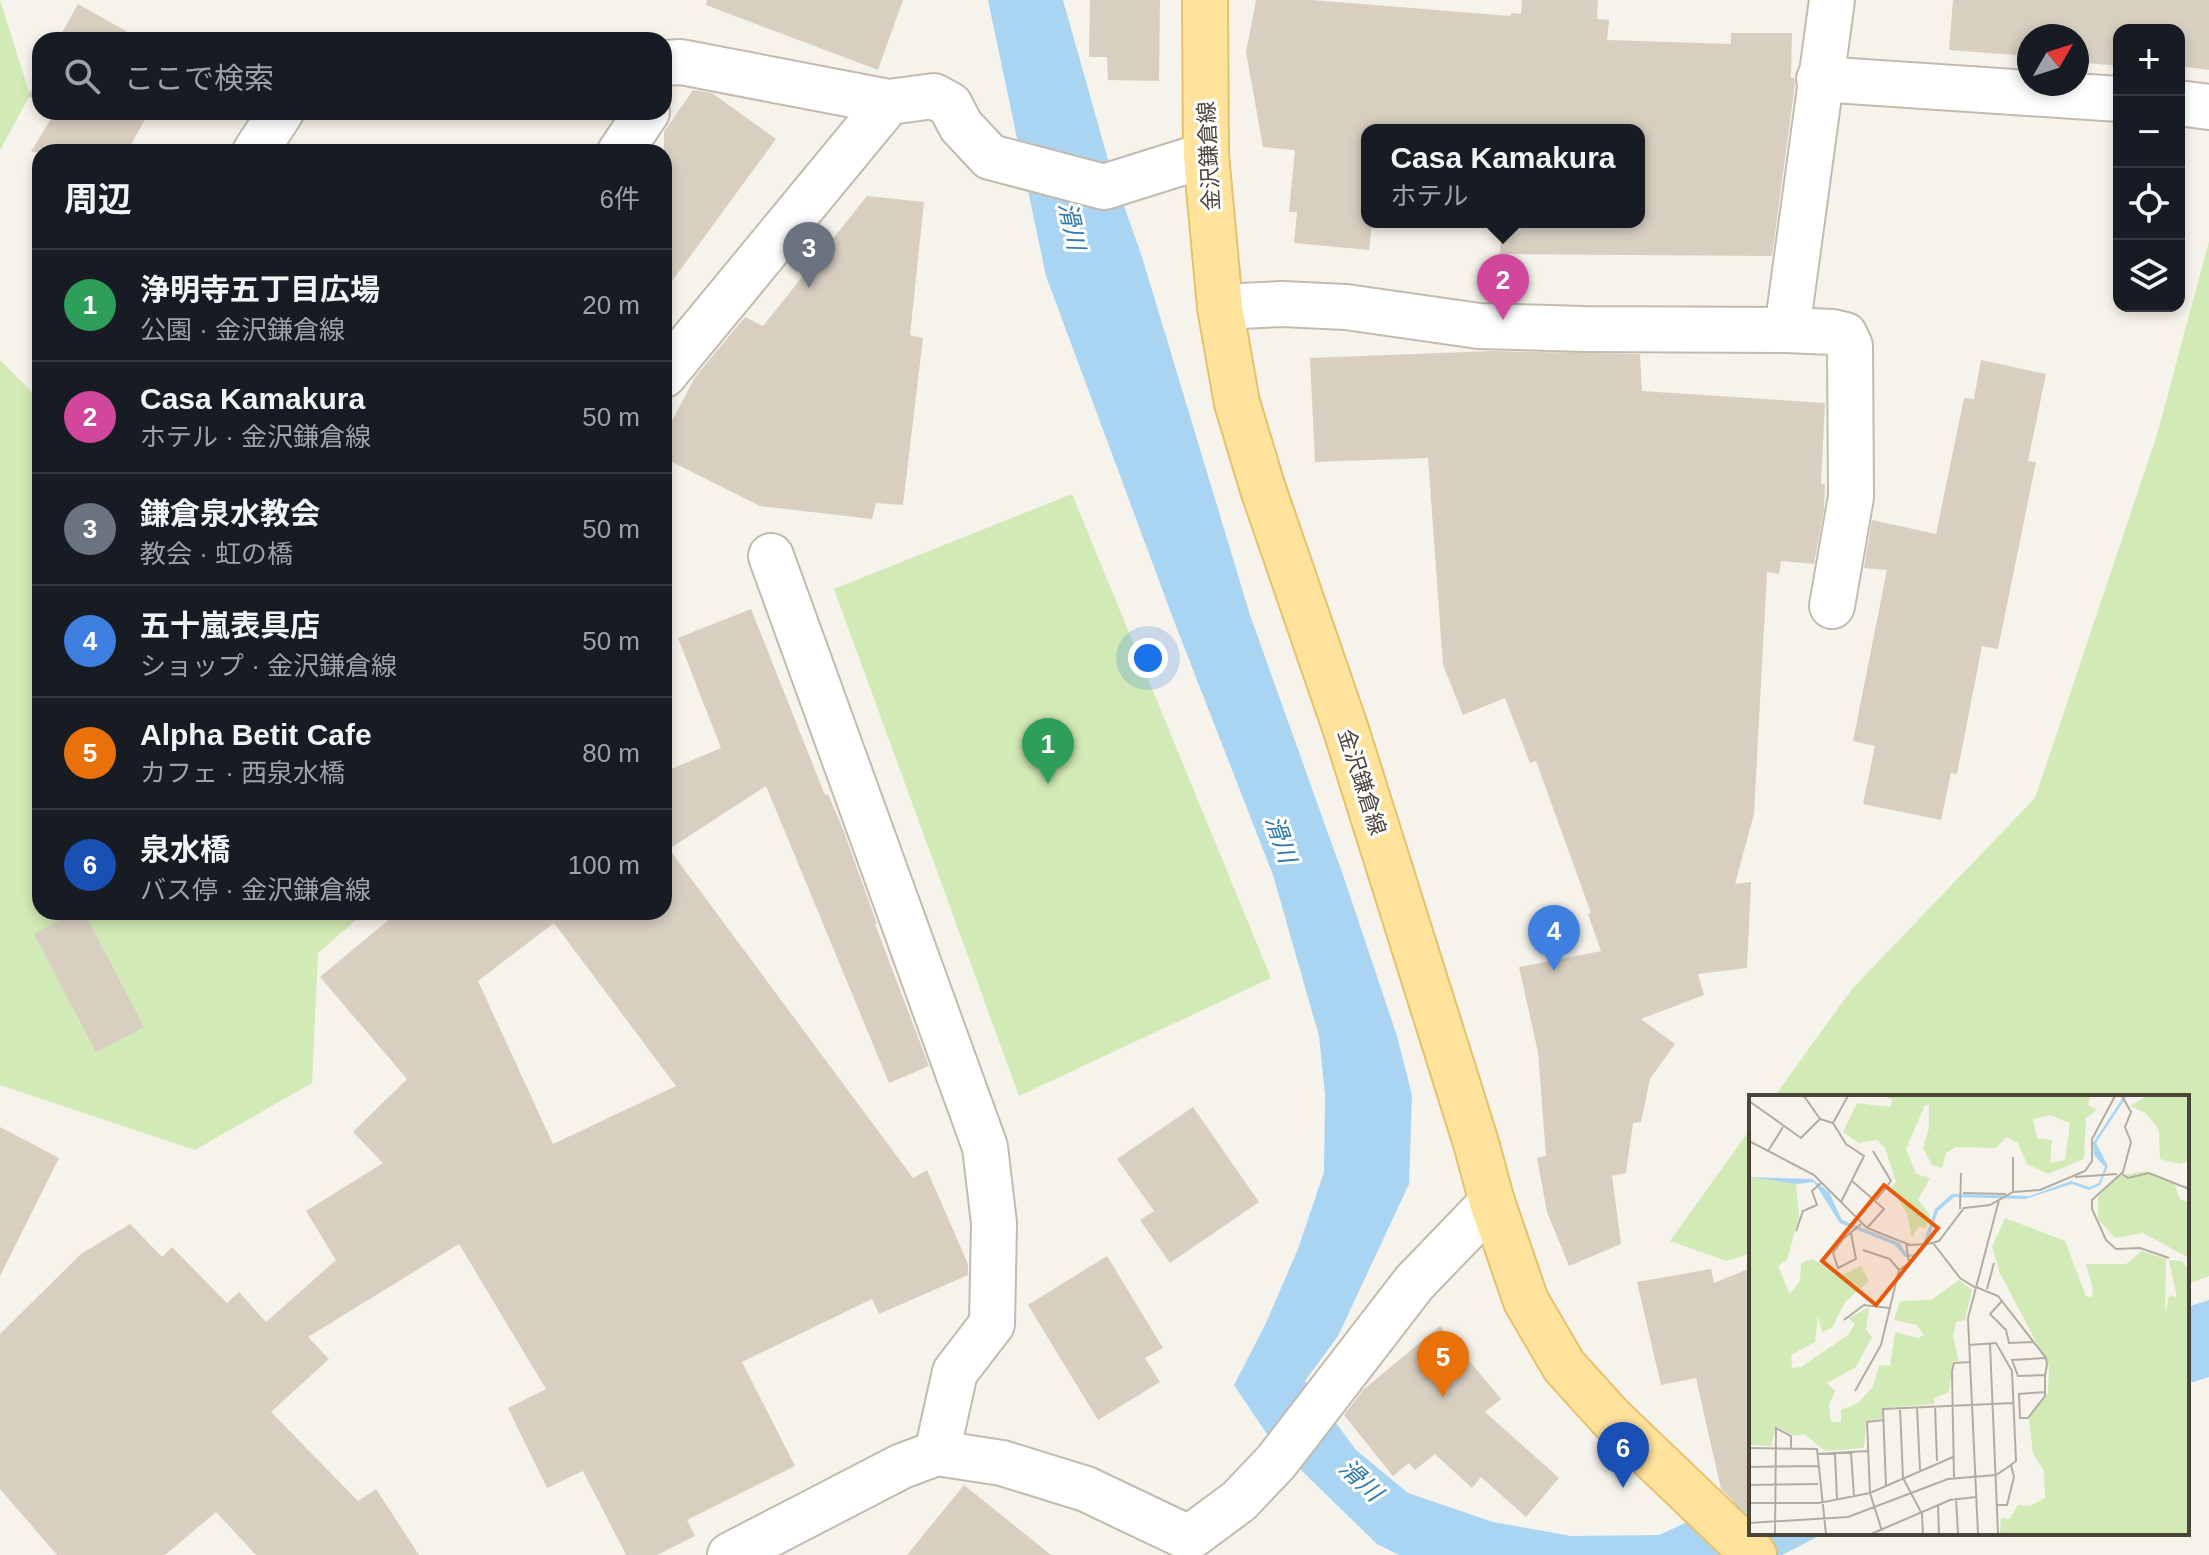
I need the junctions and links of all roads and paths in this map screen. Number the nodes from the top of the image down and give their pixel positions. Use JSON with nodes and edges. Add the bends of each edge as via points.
{"nodes":[{"id":1,"x":1205,"y":0,"type":"edge"},
{"id":2,"x":1832,"y":0,"type":"edge"},
{"id":3,"x":672,"y":71,"type":"edge"},
{"id":4,"x":1819,"y":79,"type":"junction"},
{"id":5,"x":2113,"y":99,"type":"edge"},
{"id":6,"x":889,"y":102,"type":"junction"},
{"id":7,"x":2185,"y":104,"type":"edge"},
{"id":8,"x":2209,"y":107,"type":"edge"},
{"id":9,"x":276,"y":120,"type":"edge"},
{"id":10,"x":642,"y":120,"type":"edge"},
{"id":11,"x":260,"y":144,"type":"edge"},
{"id":12,"x":625,"y":144,"type":"edge"},
{"id":13,"x":1206,"y":155,"type":"junction"},
{"id":14,"x":1220,"y":307,"type":"junction"},
{"id":15,"x":1787,"y":330,"type":"junction"},
{"id":16,"x":672,"y":365,"type":"edge"},
{"id":17,"x":771,"y":556,"type":"dead end"},
{"id":18,"x":1832,"y":606,"type":"dead end"},
{"id":19,"x":1492,"y":1202,"type":"junction"},
{"id":20,"x":937,"y":1453,"type":"junction"},
{"id":21,"x":730,"y":1555,"type":"edge"},
{"id":22,"x":1754,"y":1555,"type":"edge"}],
"edges":[{"from":1,"to":13,"type":"main road","name":"金沢鎌倉線"},
{"from":2,"to":4,"type":"street"},
{"from":3,"to":6,"type":"street"},
{"from":4,"to":5,"type":"street"},
{"from":4,"to":15,"type":"street"},
{"from":6,"to":13,"type":"street","via":[[934,96],[950,105],[961,126],[990,157],[1104,187]]},
{"from":6,"to":16,"type":"street"},
{"from":7,"to":8,"type":"street"},
{"from":9,"to":11,"type":"street"},
{"from":10,"to":12,"type":"street"},
{"from":13,"to":14,"type":"main road","name":"金沢鎌倉線"},
{"from":14,"to":15,"type":"street","via":[[1346,307],[1479,326]]},
{"from":14,"to":19,"type":"main road","name":"金沢鎌倉線","via":[[1237,403],[1263,489],[1346,730]]},
{"from":15,"to":18,"type":"street","via":[[1845,335],[1850,346],[1851,497]]},
{"from":17,"to":20,"type":"street","via":[[985,1147],[994,1223],[992,1324],[955,1372]]},
{"from":19,"to":20,"type":"street","via":[[1414,1283],[1276,1462],[1239,1501],[1189,1538],[1086,1489],[1002,1463]]},
{"from":19,"to":22,"type":"main road","name":"金沢鎌倉線","via":[[1526,1301],[1564,1366]]},
{"from":20,"to":21,"type":"street"}]}
